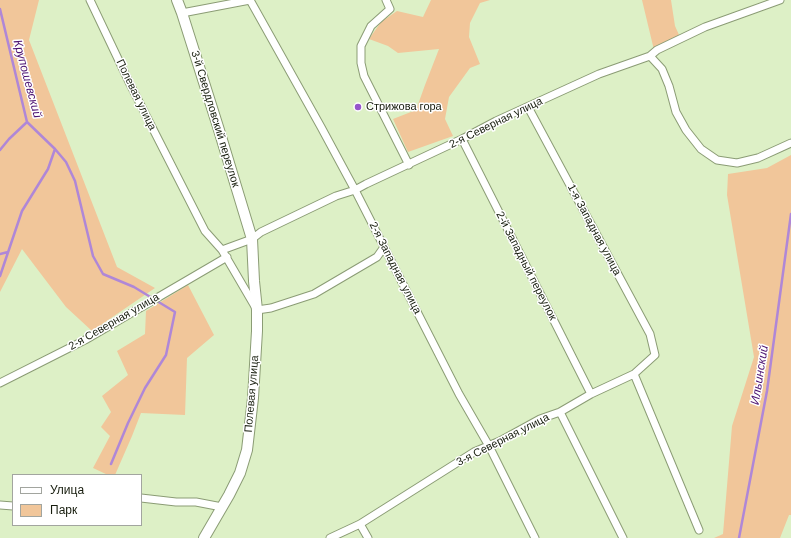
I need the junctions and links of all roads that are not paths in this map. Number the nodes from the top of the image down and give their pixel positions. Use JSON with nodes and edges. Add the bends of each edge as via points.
{"nodes":[{"id":1,"x":90,"y":0,"type":"edge"},
{"id":2,"x":177,"y":0,"type":"edge"},
{"id":3,"x":250,"y":0,"type":"edge"},
{"id":4,"x":386,"y":0,"type":"edge"},
{"id":5,"x":780,"y":0,"type":"edge"},
{"id":6,"x":182,"y":13,"type":"junction"},
{"id":7,"x":650,"y":56,"type":"junction"},
{"id":8,"x":528,"y":107,"type":"junction"},
{"id":9,"x":462,"y":139,"type":"junction"},
{"id":10,"x":791,"y":143,"type":"edge"},
{"id":11,"x":409,"y":165,"type":"junction"},
{"id":12,"x":355,"y":190,"type":"junction"},
{"id":13,"x":252,"y":239,"type":"junction"},
{"id":14,"x":384,"y":247,"type":"junction"},
{"id":15,"x":222,"y":250,"type":"junction"},
{"id":16,"x":227,"y":257,"type":"junction"},
{"id":17,"x":257,"y":310,"type":"junction"},
{"id":18,"x":655,"y":355,"type":"joint"},
{"id":19,"x":634,"y":374,"type":"junction"},
{"id":20,"x":0,"y":383,"type":"edge"},
{"id":21,"x":591,"y":394,"type":"junction"},
{"id":22,"x":560,"y":412,"type":"junction"},
{"id":23,"x":489,"y":446,"type":"junction"},
{"id":24,"x":142,"y":498,"type":"edge"},
{"id":25,"x":0,"y":505,"type":"edge"},
{"id":26,"x":12,"y":506,"type":"edge"},
{"id":27,"x":222,"y":507,"type":"junction"},
{"id":28,"x":360,"y":524,"type":"junction"},
{"id":29,"x":699,"y":530,"type":"dead end"},
{"id":30,"x":204,"y":538,"type":"edge"},
{"id":31,"x":330,"y":538,"type":"edge"},
{"id":32,"x":368,"y":538,"type":"edge"},
{"id":33,"x":535,"y":538,"type":"edge"},
{"id":34,"x":623,"y":538,"type":"edge"}],
"edges":[{"from":1,"to":15,"type":"street","name":"Полевая улица","via":[[205,231]]},
{"from":2,"to":6,"type":"main road","name":"3-й Свердловский переулок"},
{"from":3,"to":6,"type":"street"},
{"from":3,"to":12,"type":"street","name":"2-я Западная улица"},
{"from":4,"to":11,"type":"street","via":[[390,9],[371,26],[361,46],[361,63],[364,76]]},
{"from":5,"to":7,"type":"street","name":"2-я Северная улица","via":[[705,27],[657,50]]},
{"from":6,"to":13,"type":"main road","name":"3-й Свердловский переулок"},
{"from":7,"to":8,"type":"street","name":"2-я Северная улица","via":[[600,74]]},
{"from":7,"to":10,"type":"street","via":[[662,69],[676,112],[686,130],[701,149],[717,160],[737,163],[751,160]]},
{"from":8,"to":9,"type":"street","name":"2-я Северная улица"},
{"from":8,"to":18,"type":"street","name":"1-я Западная улица","via":[[650,334]]},
{"from":9,"to":11,"type":"street","name":"2-я Северная улица"},
{"from":9,"to":21,"type":"street","name":"2-й Западный переулок"},
{"from":11,"to":12,"type":"street","name":"2-я Северная улица"},
{"from":12,"to":13,"type":"street","name":"2-я Северная улица","via":[[336,196],[261,232]]},
{"from":12,"to":14,"type":"street","name":"2-я Западная улица"},
{"from":13,"to":15,"type":"street","name":"2-я Северная улица"},
{"from":13,"to":17,"type":"main road","name":"Полевая улица"},
{"from":14,"to":17,"type":"street","via":[[377,257],[314,294]]},
{"from":14,"to":23,"type":"street","name":"2-я Западная улица","via":[[459,394]]},
{"from":15,"to":16,"type":"street"},
{"from":16,"to":17,"type":"street"},
{"from":16,"to":20,"type":"street","name":"2-я Северная улица","via":[[85,340]]},
{"from":17,"to":27,"type":"main road","name":"Полевая улица","via":[[253,398],[247,450],[240,473]]},
{"from":18,"to":19,"type":"street","name":"3-я Северная улица"},
{"from":19,"to":21,"type":"street","name":"3-я Северная улица"},
{"from":19,"to":29,"type":"street"},
{"from":21,"to":22,"type":"street","name":"3-я Северная улица"},
{"from":22,"to":23,"type":"street","name":"3-я Северная улица","via":[[540,419]]},
{"from":22,"to":34,"type":"street"},
{"from":23,"to":28,"type":"street","name":"3-я Северная улица","via":[[474,452]]},
{"from":23,"to":33,"type":"street","name":"2-я Западная улица"},
{"from":24,"to":27,"type":"street","via":[[196,502]]},
{"from":25,"to":26,"type":"street"},
{"from":27,"to":30,"type":"main road","name":"Полевая улица"},
{"from":28,"to":31,"type":"street","name":"3-я Северная улица"},
{"from":28,"to":32,"type":"street"}]}
